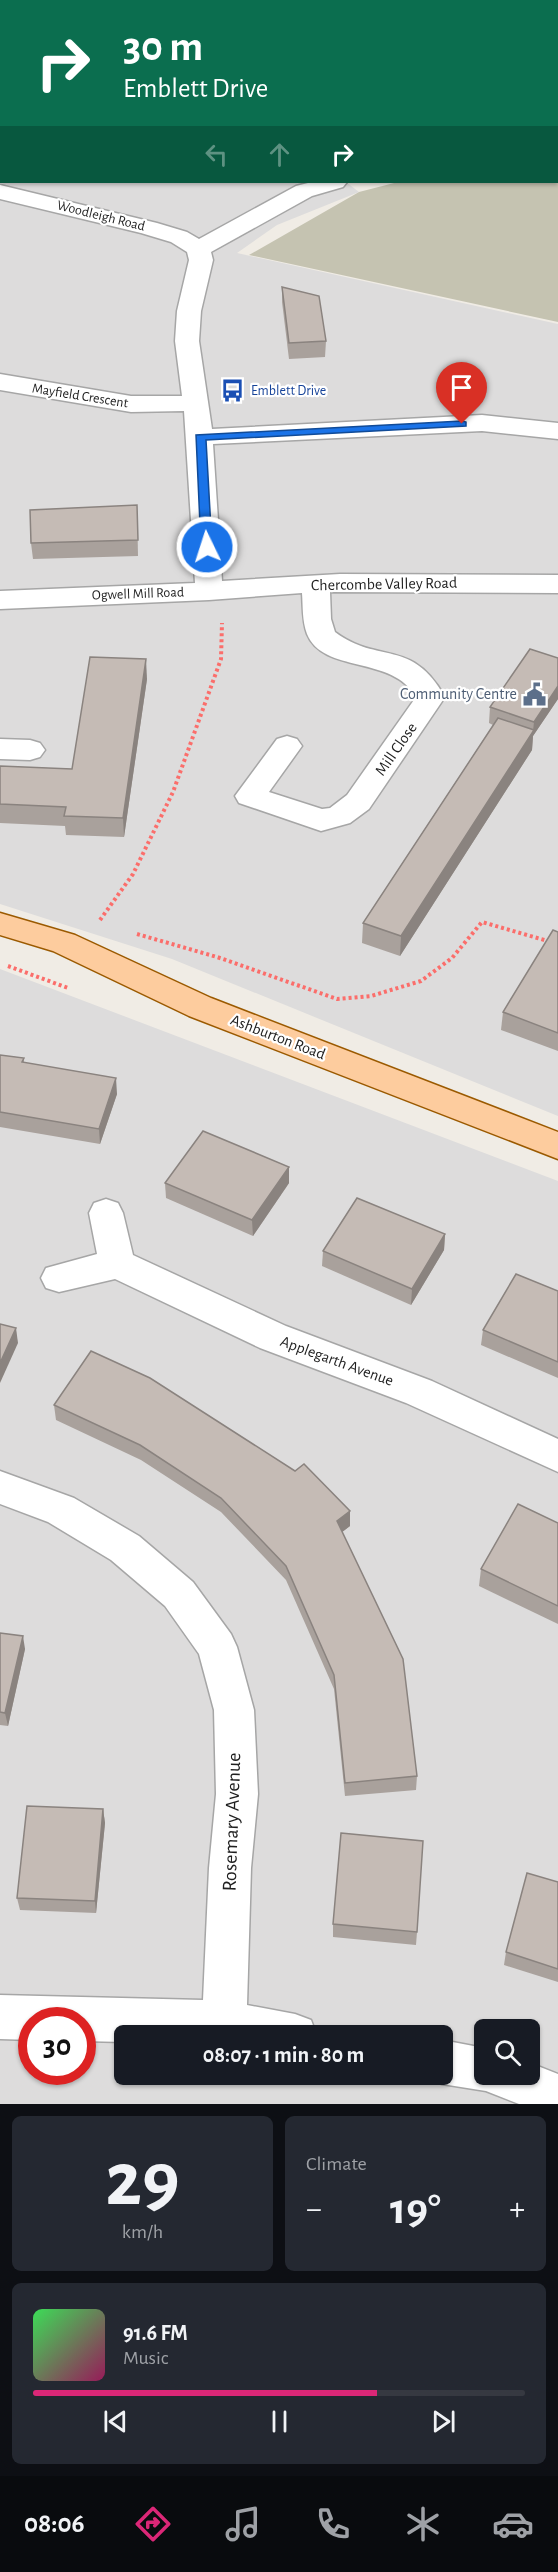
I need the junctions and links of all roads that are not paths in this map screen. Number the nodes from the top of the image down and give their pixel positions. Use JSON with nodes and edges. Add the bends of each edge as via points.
{"nodes":[{"id":1,"x":332,"y":183,"type":"edge"},
{"id":2,"x":0,"y":192,"type":"edge"},
{"id":3,"x":198,"y":249,"type":"junction"},
{"id":4,"x":0,"y":382,"type":"edge"},
{"id":5,"x":196,"y":403,"type":"junction"},
{"id":6,"x":558,"y":431,"type":"edge"},
{"id":7,"x":200,"y":437,"type":"junction"},
{"id":8,"x":558,"y":584,"type":"edge"},
{"id":9,"x":316,"y":585,"type":"junction"},
{"id":10,"x":216,"y":590,"type":"junction"},
{"id":11,"x":0,"y":600,"type":"edge"},
{"id":12,"x":287,"y":746,"type":"dead end"},
{"id":13,"x":0,"y":749,"type":"edge"},
{"id":14,"x":30,"y":750,"type":"dead end"},
{"id":15,"x":0,"y":924,"type":"edge"},
{"id":16,"x":558,"y":1146,"type":"edge"},
{"id":17,"x":106,"y":1213,"type":"dead end"},
{"id":18,"x":117,"y":1264,"type":"junction"},
{"id":19,"x":59,"y":1278,"type":"dead end"},
{"id":20,"x":558,"y":1456,"type":"edge"},
{"id":21,"x":0,"y":1487,"type":"edge"},
{"id":22,"x":0,"y":2017,"type":"edge"},
{"id":23,"x":224,"y":2023,"type":"junction"},
{"id":24,"x":235,"y":2025,"type":"edge"},
{"id":25,"x":453,"y":2064,"type":"edge"},
{"id":26,"x":474,"y":2068,"type":"edge"},
{"id":27,"x":528,"y":2085,"type":"edge"},
{"id":28,"x":558,"y":2096,"type":"edge"}],
"edges":[{"from":1,"to":3,"type":"street","via":[[304,191]]},
{"from":2,"to":3,"type":"street","name":"Woodleigh Road","via":[[159,231]]},
{"from":3,"to":5,"type":"street","via":[[201,260],[189,311],[187,341]]},
{"from":4,"to":5,"type":"street","name":"Mayfield Crescent","via":[[130,405]]},
{"from":5,"to":7,"type":"street"},
{"from":6,"to":7,"type":"street","via":[[482,423]]},
{"from":7,"to":10,"type":"street"},
{"from":8,"to":9,"type":"street","name":"Chercombe Valley Road"},
{"from":9,"to":10,"type":"street","name":"Chercombe Valley Road"},
{"from":9,"to":12,"type":"street","name":"Mill Close","via":[[322,636],[343,650],[415,672],[431,697],[358,802],[339,816],[321,820],[250,796]]},
{"from":10,"to":11,"type":"street","name":"Ogwell Mill Road"},
{"from":13,"to":14,"type":"street"},
{"from":15,"to":16,"type":"main road","name":"Ashburton Road","via":[[64,943],[200,1007]]},
{"from":17,"to":18,"type":"street"},
{"from":18,"to":19,"type":"street"},
{"from":18,"to":20,"type":"street","name":"Applegarth Avenue","via":[[273,1337],[419,1392]]},
{"from":21,"to":23,"type":"street","name":"Rosemary Avenue","via":[[61,1510],[125,1548],[179,1594],[217,1647],[234,1710],[237,1794]]},
{"from":22,"to":23,"type":"street"},
{"from":23,"to":24,"type":"street"},
{"from":25,"to":26,"type":"street"},
{"from":27,"to":28,"type":"street"}]}
